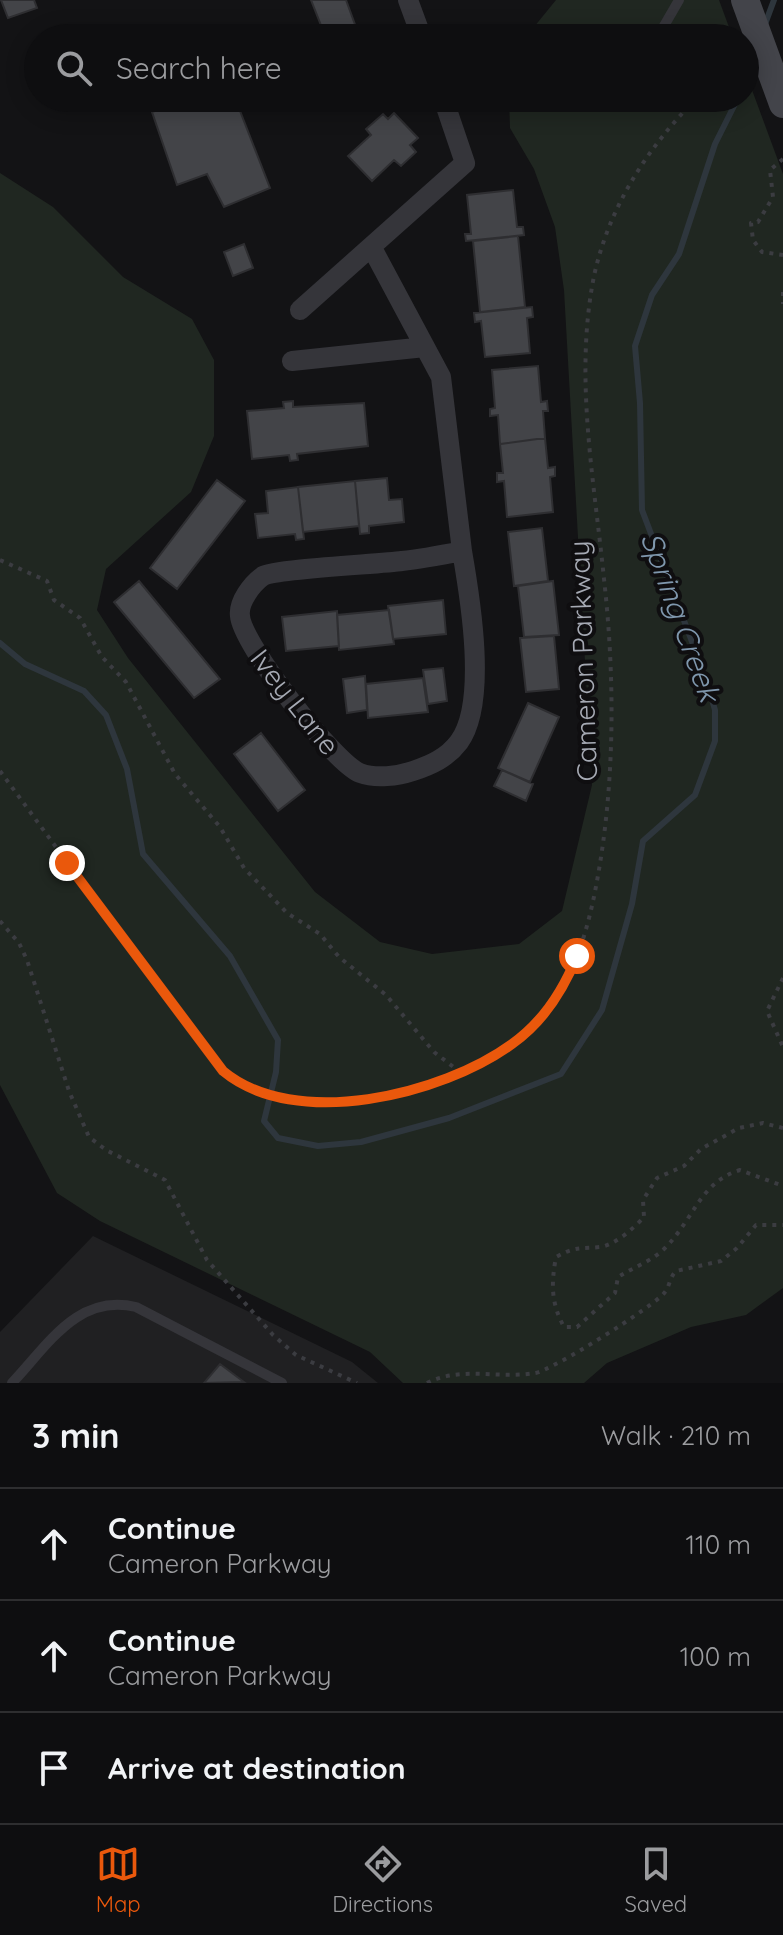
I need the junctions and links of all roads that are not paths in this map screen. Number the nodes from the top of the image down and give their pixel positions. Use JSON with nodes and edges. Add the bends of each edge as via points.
{"nodes":[{"id":1,"x":408,"y":0,"type":"edge"},
{"id":2,"x":679,"y":0,"type":"edge"},
{"id":3,"x":745,"y":0,"type":"edge"},
{"id":4,"x":417,"y":24,"type":"edge"},
{"id":5,"x":665,"y":24,"type":"edge"},
{"id":6,"x":754,"y":24,"type":"edge"},
{"id":7,"x":759,"y":38,"type":"edge"},
{"id":8,"x":783,"y":104,"type":"edge"},
{"id":9,"x":448,"y":112,"type":"edge"},
{"id":10,"x":372,"y":248,"type":"junction"},
{"id":11,"x":300,"y":310,"type":"dead end"},
{"id":12,"x":425,"y":347,"type":"junction"},
{"id":13,"x":292,"y":361,"type":"dead end"},
{"id":14,"x":462,"y":551,"type":"junction"},
{"id":15,"x":12,"y":1383,"type":"edge"},
{"id":16,"x":282,"y":1383,"type":"edge"}],
"edges":[{"from":1,"to":4,"type":"street"},
{"from":2,"to":5,"type":"lane"},
{"from":3,"to":6,"type":"street"},
{"from":7,"to":8,"type":"street"},
{"from":9,"to":10,"type":"street","via":[[465,163]]},
{"from":10,"to":11,"type":"street"},
{"from":10,"to":12,"type":"street","name":"Ivey Lane"},
{"from":12,"to":13,"type":"street"},
{"from":12,"to":14,"type":"street","name":"Ivey Lane","via":[[441,377]]},
{"from":14,"to":14,"type":"street","name":"Ivey Lane","via":[[470,595],[473,688],[471,715],[459,742],[436,764],[397,777],[361,774],[337,758],[247,641],[239,614],[248,591],[266,574]]},
{"from":15,"to":16,"type":"lane","via":[[81,1313],[117,1302]]}]}
